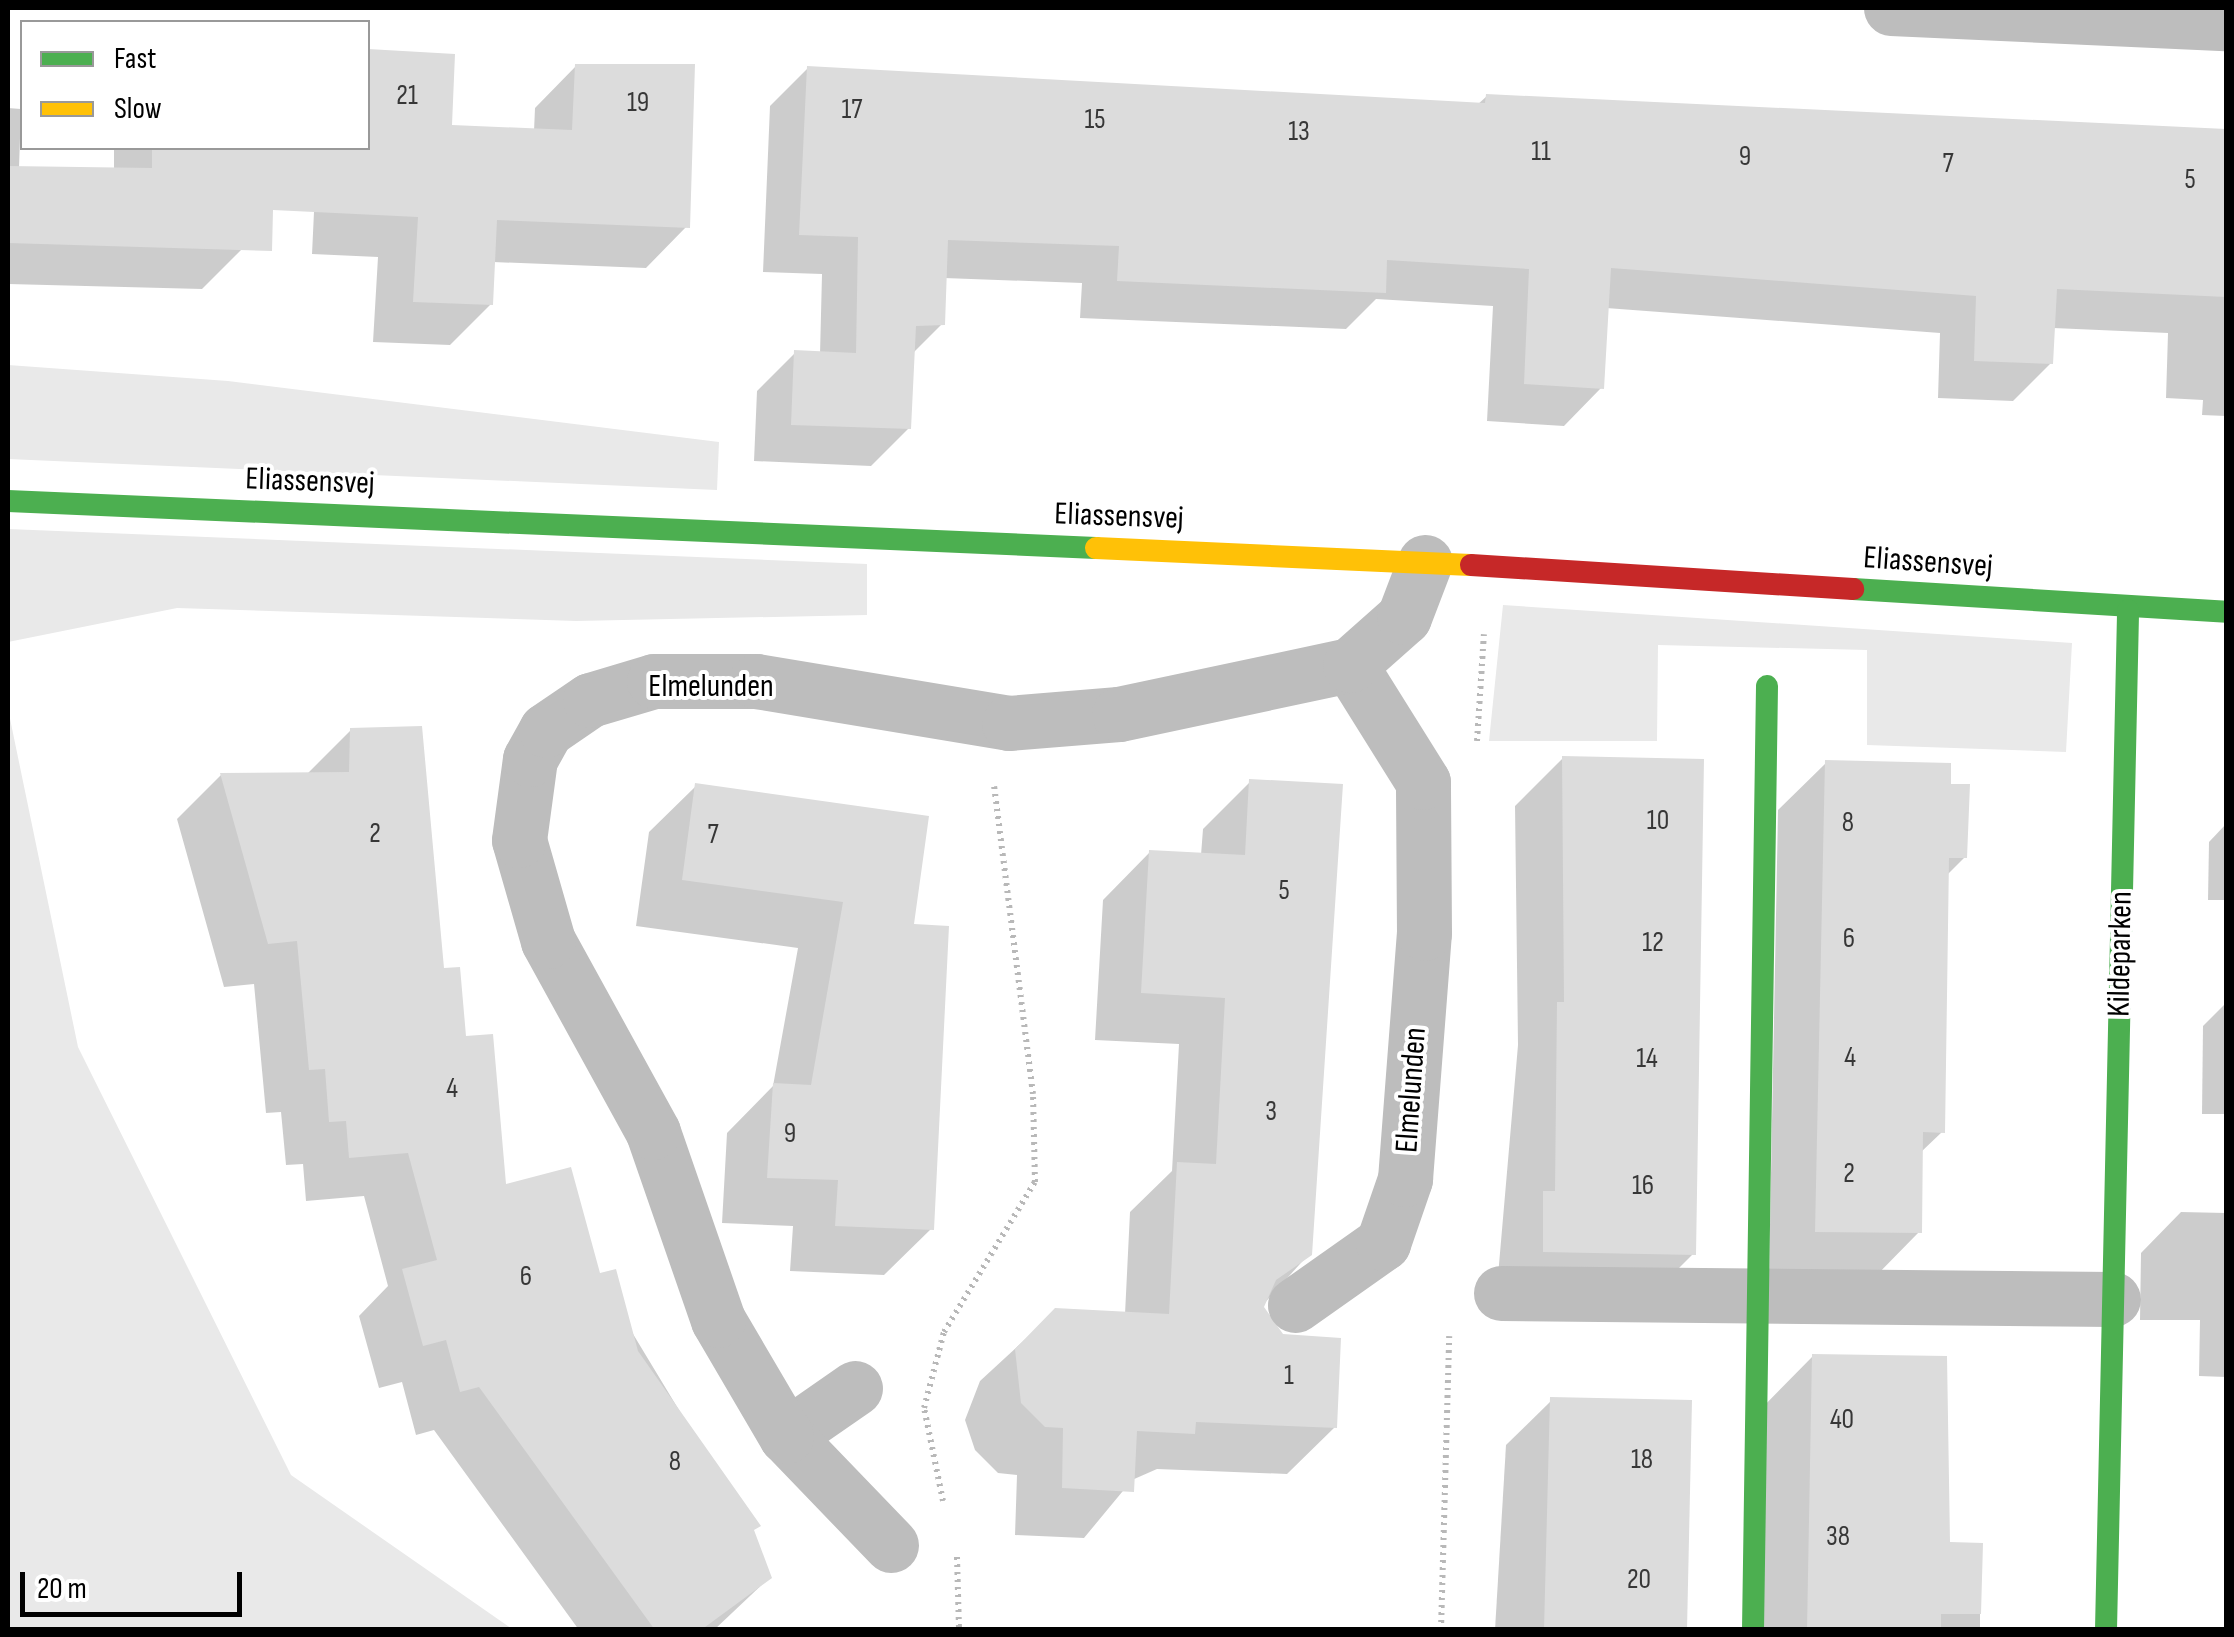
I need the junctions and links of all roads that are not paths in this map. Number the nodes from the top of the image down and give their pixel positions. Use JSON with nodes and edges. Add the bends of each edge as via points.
{"nodes":[{"id":1,"x":1891,"y":8,"type":"edge"},
{"id":2,"x":2226,"y":23,"type":"edge"},
{"id":3,"x":8,"y":501,"type":"edge"},
{"id":4,"x":1425,"y":562,"type":"junction"},
{"id":5,"x":2128,"y":610,"type":"junction"},
{"id":6,"x":2226,"y":612,"type":"edge"},
{"id":7,"x":1350,"y":665,"type":"junction"},
{"id":8,"x":1768,"y":686,"type":"dead end"},
{"id":9,"x":1501,"y":1293,"type":"dead end"},
{"id":10,"x":1758,"y":1295,"type":"junction"},
{"id":11,"x":2114,"y":1299,"type":"junction"},
{"id":12,"x":1295,"y":1306,"type":"dead end"},
{"id":13,"x":855,"y":1388,"type":"dead end"},
{"id":14,"x":786,"y":1436,"type":"junction"},
{"id":15,"x":890,"y":1545,"type":"dead end"},
{"id":16,"x":1752,"y":1630,"type":"edge"},
{"id":17,"x":2106,"y":1630,"type":"edge"}],
"edges":[{"from":1,"to":2,"type":"street"},
{"from":3,"to":4,"type":"street","name":"Eliassensvej"},
{"from":4,"to":5,"type":"street","name":"Eliassensvej"},
{"from":4,"to":7,"type":"street","name":"Elmelunden","via":[[1404,617]]},
{"from":5,"to":6,"type":"street","name":"Eliassensvej"},
{"from":5,"to":11,"type":"street","name":"Kildeparken"},
{"from":7,"to":12,"type":"street","name":"Elmelunden","via":[[1423,782],[1424,933],[1405,1179],[1383,1242]]},
{"from":7,"to":14,"type":"street","name":"Elmelunden","via":[[1120,714],[1009,723],[756,681],[654,682],[590,700],[546,730],[520,790],[519,840],[548,941],[653,1132],[718,1320]]},
{"from":8,"to":10,"type":"street"},
{"from":9,"to":10,"type":"street"},
{"from":10,"to":11,"type":"street"},
{"from":10,"to":16,"type":"street"},
{"from":11,"to":17,"type":"street","name":"Kildeparken"},
{"from":13,"to":14,"type":"street"},
{"from":14,"to":15,"type":"street","name":"Elmelunden"}]}
